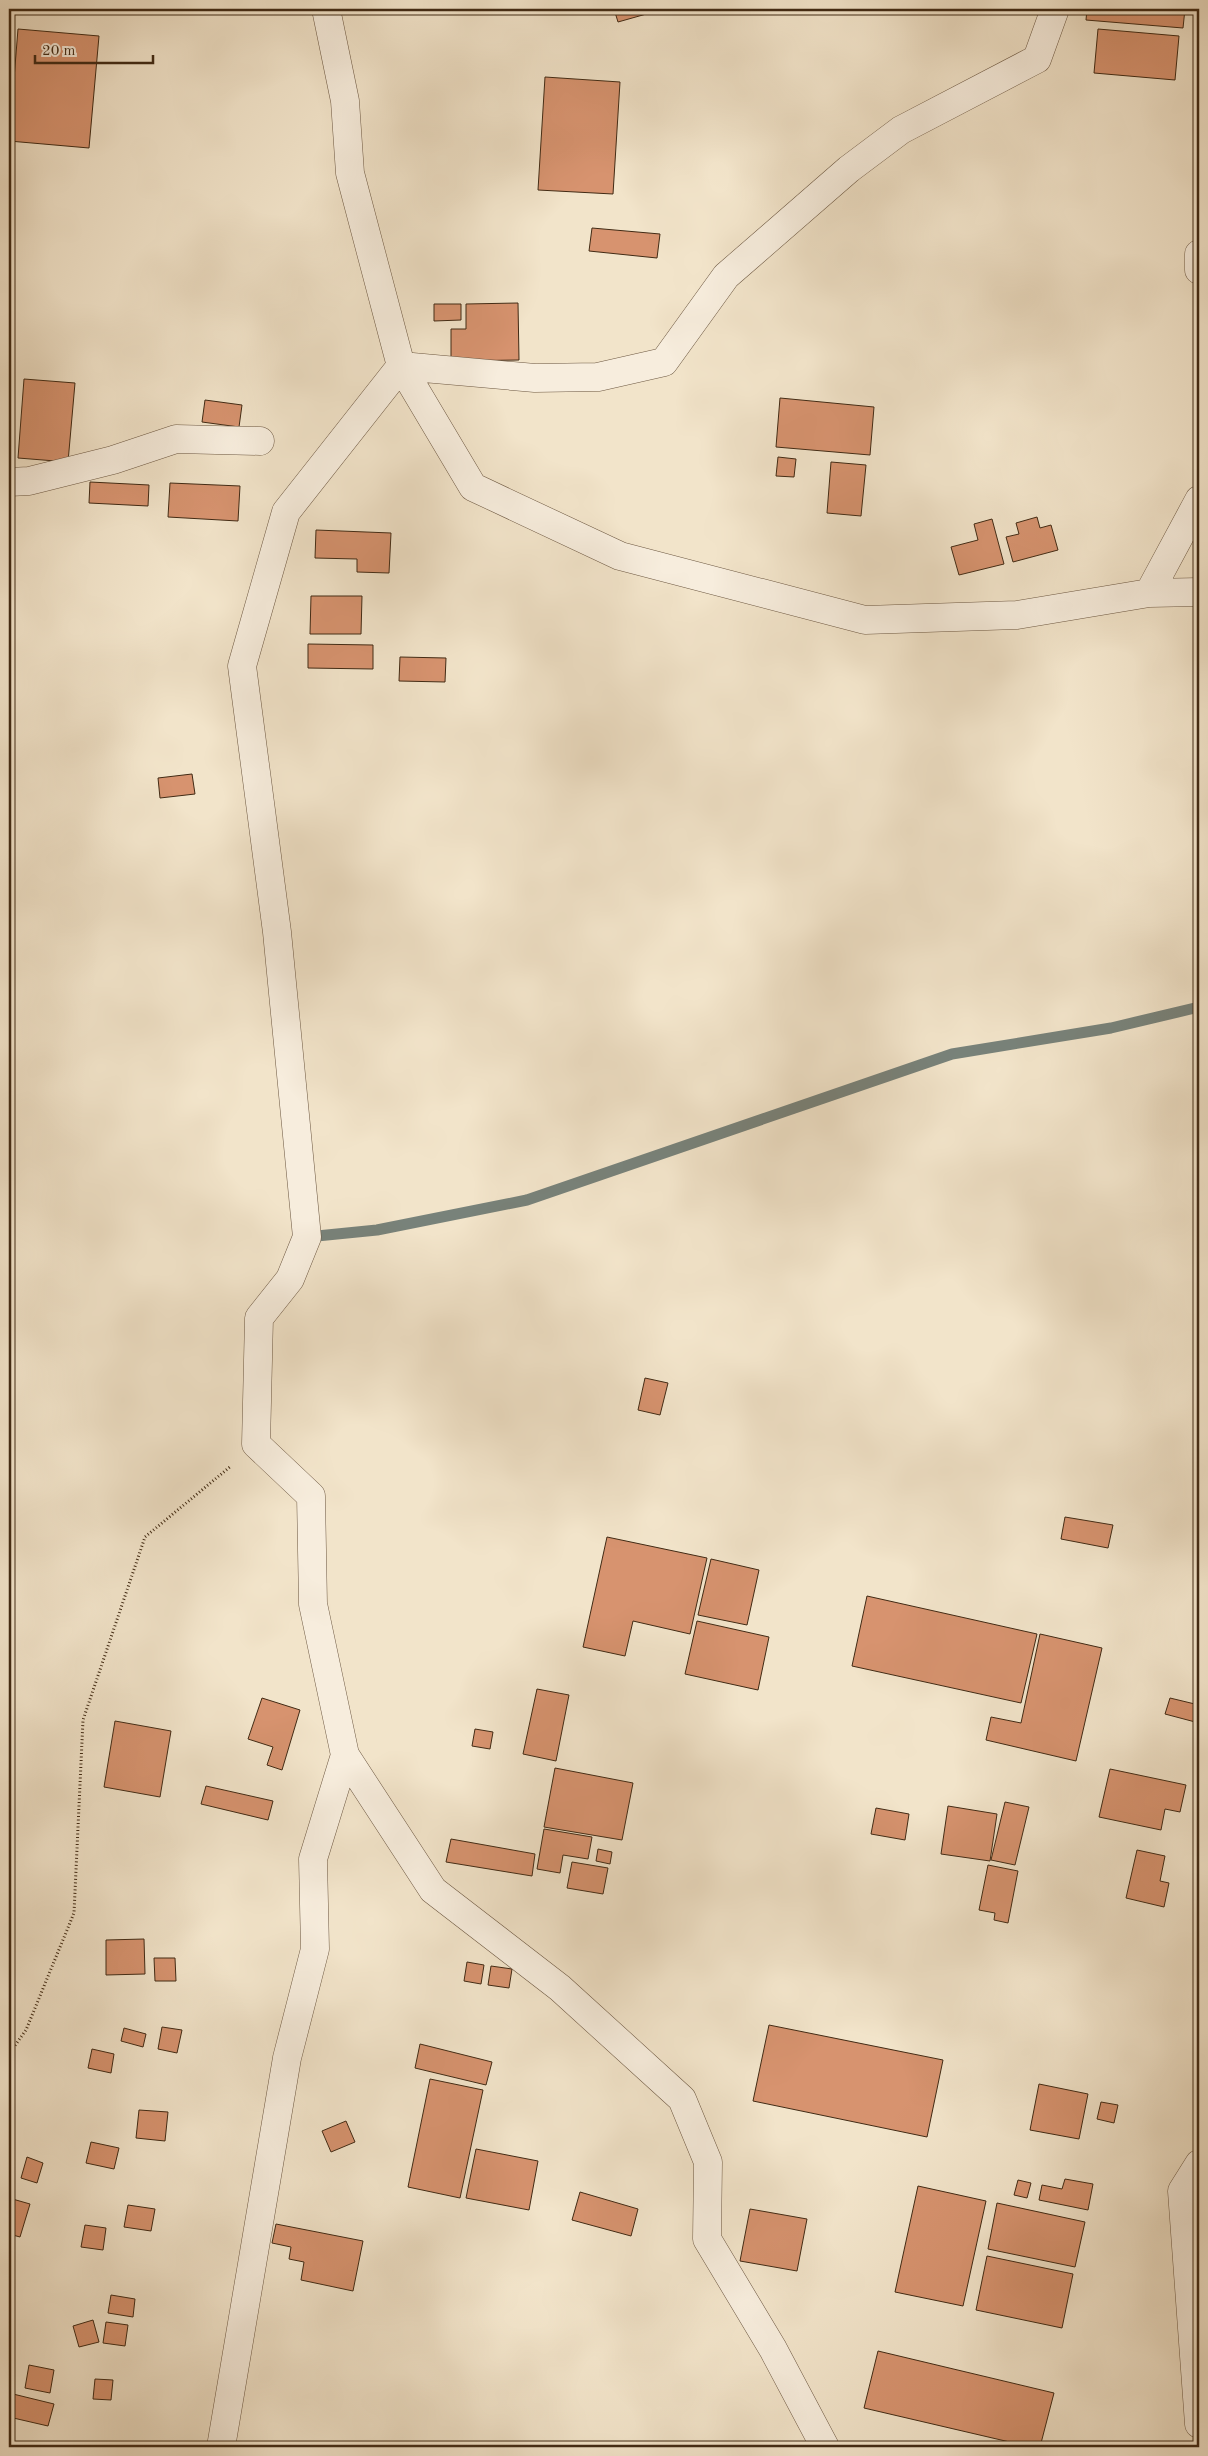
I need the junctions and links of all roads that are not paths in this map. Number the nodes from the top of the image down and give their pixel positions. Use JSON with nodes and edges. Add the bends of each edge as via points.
{"nodes":[{"id":1,"x":326,"y":9,"type":"edge"},
{"id":2,"x":1055,"y":9,"type":"edge"},
{"id":3,"x":1199,"y":254,"type":"edge"},
{"id":4,"x":1199,"y":270,"type":"edge"},
{"id":5,"x":401,"y":366,"type":"junction"},
{"id":6,"x":260,"y":441,"type":"dead end"},
{"id":7,"x":9,"y":482,"type":"edge"},
{"id":8,"x":1199,"y":500,"type":"edge"},
{"id":9,"x":1149,"y":592,"type":"junction"},
{"id":10,"x":1199,"y":592,"type":"edge"},
{"id":11,"x":345,"y":1755,"type":"junction"},
{"id":12,"x":1199,"y":2164,"type":"edge"},
{"id":13,"x":1199,"y":2424,"type":"edge"},
{"id":14,"x":222,"y":2447,"type":"edge"},
{"id":15,"x":825,"y":2447,"type":"edge"}],
"edges":[{"from":1,"to":5,"type":"street","via":[[345,101],[350,173]]},
{"from":2,"to":5,"type":"street","via":[[1037,59],[900,130],[849,169],[726,276],[664,362],[598,377],[536,378]]},
{"from":3,"to":4,"type":"street"},
{"from":5,"to":9,"type":"street","via":[[473,487],[620,556],[865,620],[1017,615]]},
{"from":5,"to":11,"type":"street","via":[[286,512],[242,666],[277,932],[307,1237],[290,1279],[259,1318],[256,1444],[311,1496],[313,1604]]},
{"from":6,"to":7,"type":"street","via":[[176,439],[113,460],[29,481]]},
{"from":8,"to":9,"type":"street"},
{"from":9,"to":10,"type":"street"},
{"from":11,"to":14,"type":"street","via":[[313,1859],[315,1949],[287,2058]]},
{"from":11,"to":15,"type":"street","via":[[433,1890],[560,1988],[682,2099],[708,2162],[707,2239],[773,2349]]},
{"from":12,"to":13,"type":"street","via":[[1182,2191]]}]}
